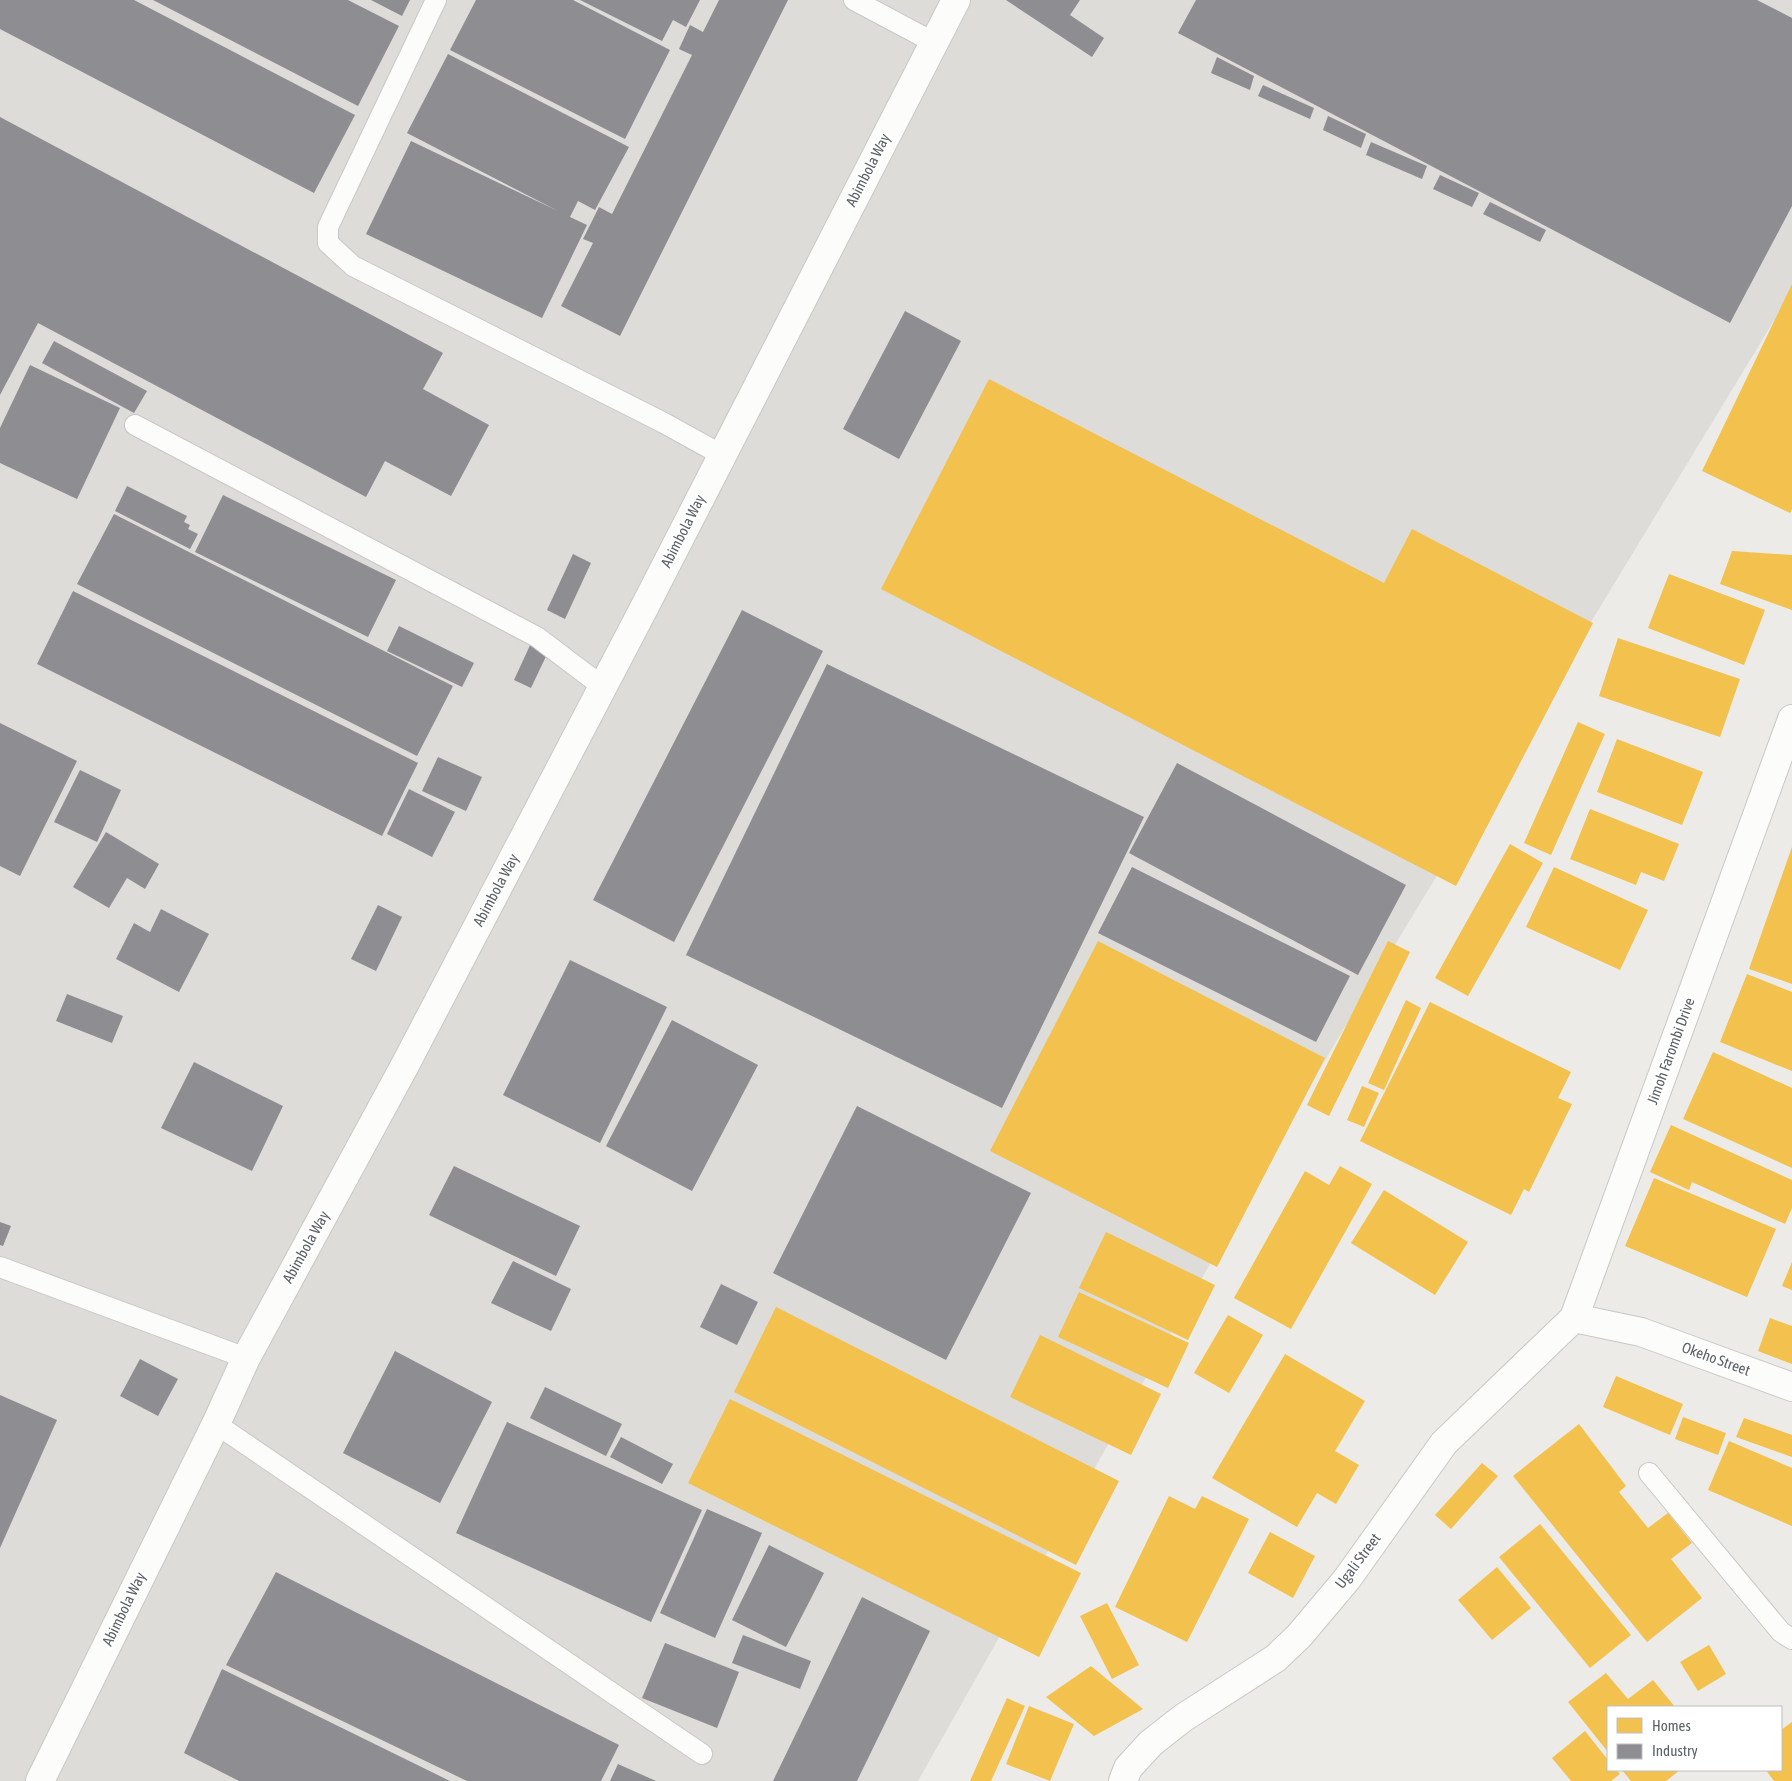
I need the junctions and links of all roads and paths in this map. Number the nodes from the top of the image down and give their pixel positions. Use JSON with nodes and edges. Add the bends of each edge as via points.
{"nodes":[{"id":1,"x":436,"y":0,"type":"edge"},
{"id":2,"x":854,"y":0,"type":"edge"},
{"id":3,"x":956,"y":0,"type":"edge"},
{"id":4,"x":933,"y":42,"type":"junction"},
{"id":5,"x":134,"y":425,"type":"dead end"},
{"id":6,"x":722,"y":455,"type":"junction"},
{"id":7,"x":603,"y":687,"type":"junction"},
{"id":8,"x":1792,"y":719,"type":"edge"},
{"id":9,"x":0,"y":1267,"type":"edge"},
{"id":10,"x":1574,"y":1318,"type":"junction"},
{"id":11,"x":246,"y":1358,"type":"junction"},
{"id":12,"x":1792,"y":1387,"type":"edge"},
{"id":13,"x":216,"y":1424,"type":"junction"},
{"id":14,"x":1650,"y":1473,"type":"dead end"},
{"id":15,"x":1792,"y":1639,"type":"edge"},
{"id":16,"x":702,"y":1754,"type":"dead end"},
{"id":17,"x":40,"y":1781,"type":"edge"},
{"id":18,"x":1123,"y":1781,"type":"edge"}],
"edges":[{"from":1,"to":6,"type":"lane","via":[[328,227],[328,243],[353,266]]},
{"from":2,"to":4,"type":"lane"},
{"from":3,"to":4,"type":"street","name":"Abimbola Way"},
{"from":4,"to":6,"type":"street","name":"Abimbola Way"},
{"from":5,"to":7,"type":"lane","via":[[537,637]]},
{"from":6,"to":7,"type":"street","name":"Abimbola Way"},
{"from":7,"to":11,"type":"street","name":"Abimbola Way","via":[[404,1067]]},
{"from":8,"to":10,"type":"street","name":"Jimoh Farombi Drive"},
{"from":9,"to":11,"type":"lane"},
{"from":10,"to":12,"type":"street","name":"Okeho Street","via":[[1641,1332]]},
{"from":10,"to":18,"type":"street","name":"Ugali Street","via":[[1444,1443],[1347,1579],[1299,1636],[1276,1658],[1151,1743],[1128,1768]]},
{"from":11,"to":13,"type":"street","name":"Abimbola Way"},
{"from":13,"to":16,"type":"lane"},
{"from":13,"to":17,"type":"street","name":"Abimbola Way"},
{"from":14,"to":15,"type":"lane","via":[[1781,1632]]}]}
